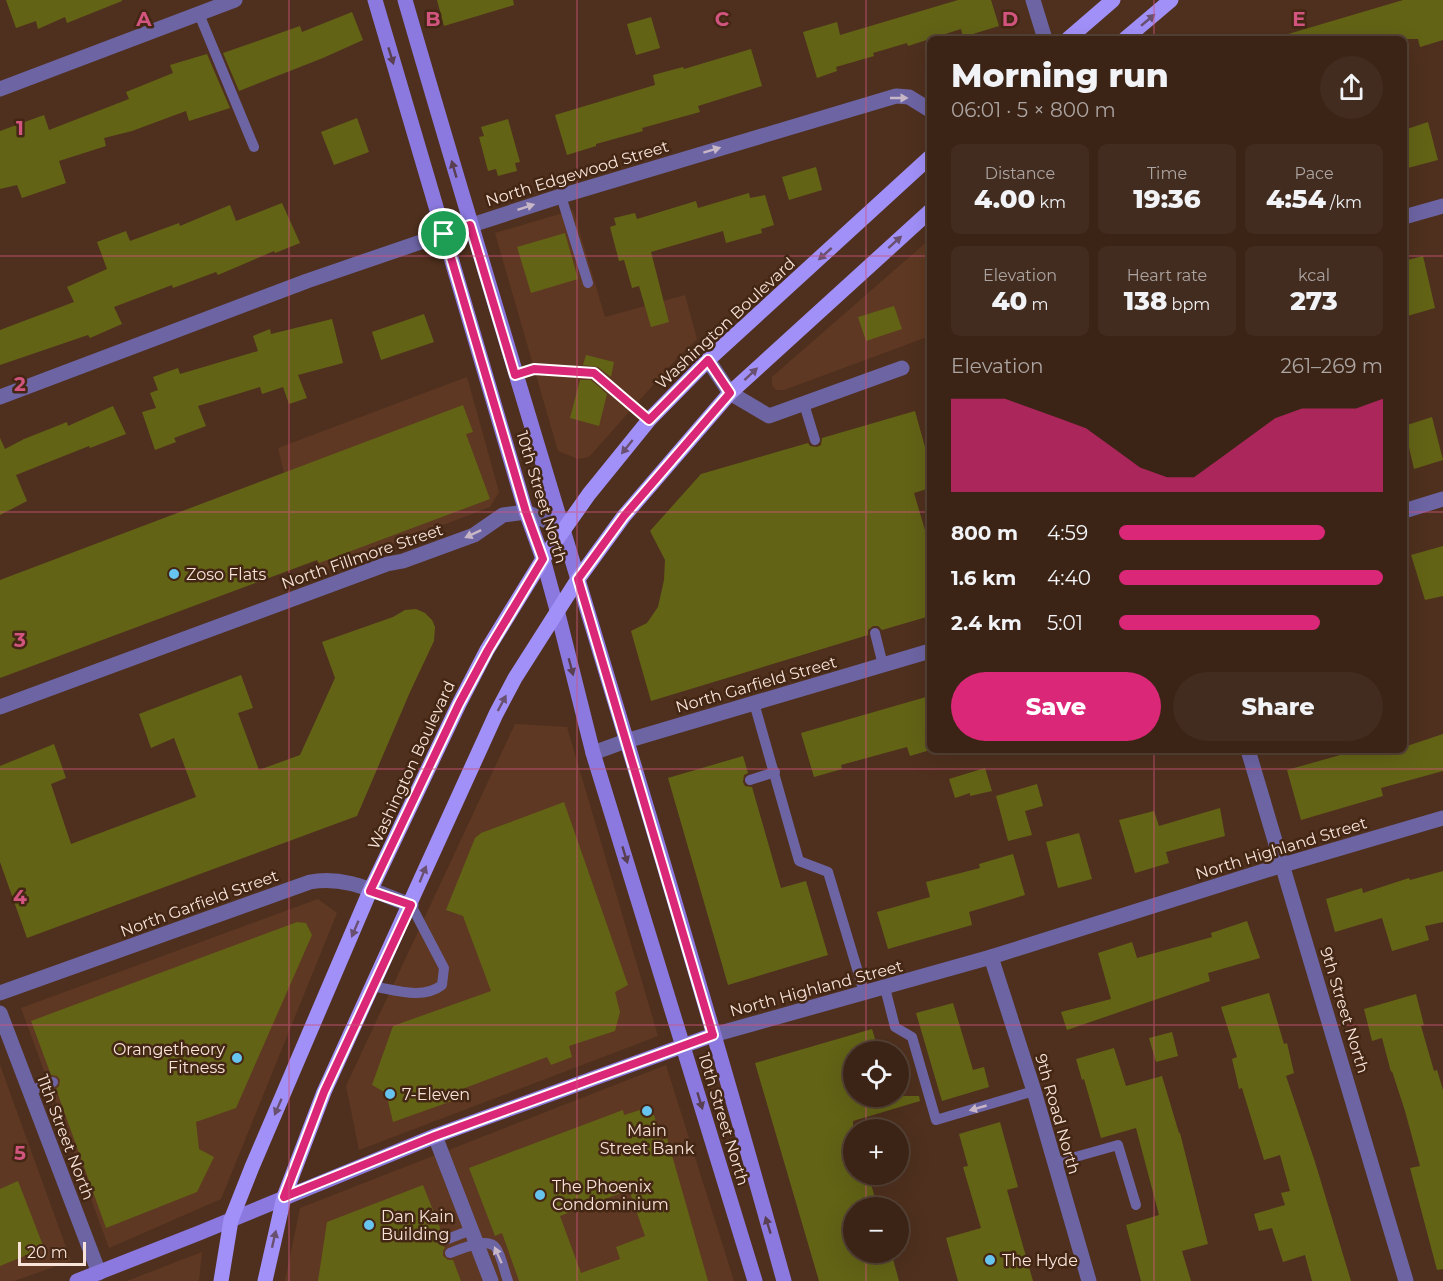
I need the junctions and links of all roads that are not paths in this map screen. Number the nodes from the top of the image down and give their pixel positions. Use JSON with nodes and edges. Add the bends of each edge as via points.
{"nodes":[{"id":1,"x":235,"y":0,"type":"edge"},
{"id":2,"x":375,"y":0,"type":"edge"},
{"id":3,"x":405,"y":0,"type":"edge"},
{"id":4,"x":1033,"y":0,"type":"edge"},
{"id":5,"x":1113,"y":0,"type":"edge"},
{"id":6,"x":1171,"y":0,"type":"edge"},
{"id":7,"x":199,"y":14,"type":"junction"},
{"id":8,"x":1044,"y":36,"type":"edge"},
{"id":9,"x":1071,"y":36,"type":"edge"},
{"id":10,"x":1129,"y":36,"type":"edge"},
{"id":11,"x":0,"y":89,"type":"edge"},
{"id":12,"x":927,"y":108,"type":"edge"},
{"id":13,"x":254,"y":147,"type":"dead end"},
{"id":14,"x":927,"y":160,"type":"edge"},
{"id":15,"x":561,"y":196,"type":"junction"},
{"id":16,"x":1443,"y":206,"type":"edge"},
{"id":17,"x":927,"y":214,"type":"edge"},
{"id":18,"x":1407,"y":216,"type":"edge"},
{"id":19,"x":470,"y":225,"type":"junction"},
{"id":20,"x":444,"y":234,"type":"junction"},
{"id":21,"x":588,"y":284,"type":"dead end"},
{"id":22,"x":708,"y":360,"type":"junction"},
{"id":23,"x":902,"y":368,"type":"dead end"},
{"id":24,"x":515,"y":375,"type":"junction"},
{"id":25,"x":730,"y":393,"type":"junction"},
{"id":26,"x":0,"y":397,"type":"edge"},
{"id":27,"x":804,"y":404,"type":"junction"},
{"id":28,"x":649,"y":420,"type":"junction"},
{"id":29,"x":815,"y":440,"type":"dead end"},
{"id":30,"x":1443,"y":499,"type":"edge"},
{"id":31,"x":1407,"y":510,"type":"edge"},
{"id":32,"x":526,"y":512,"type":"junction"},
{"id":33,"x":563,"y":528,"type":"junction"},
{"id":34,"x":543,"y":559,"type":"junction"},
{"id":35,"x":578,"y":579,"type":"junction"},
{"id":36,"x":557,"y":610,"type":"junction"},
{"id":37,"x":875,"y":633,"type":"dead end"},
{"id":38,"x":927,"y":652,"type":"edge"},
{"id":39,"x":883,"y":665,"type":"junction"},
{"id":40,"x":754,"y":703,"type":"junction"},
{"id":41,"x":0,"y":707,"type":"edge"},
{"id":42,"x":626,"y":741,"type":"junction"},
{"id":43,"x":593,"y":753,"type":"junction"},
{"id":44,"x":1249,"y":753,"type":"edge"},
{"id":45,"x":775,"y":772,"type":"junction"},
{"id":46,"x":750,"y":780,"type":"dead end"},
{"id":47,"x":1443,"y":818,"type":"edge"},
{"id":48,"x":1283,"y":865,"type":"junction"},
{"id":49,"x":370,"y":891,"type":"junction"},
{"id":50,"x":411,"y":905,"type":"junction"},
{"id":51,"x":991,"y":957,"type":"junction"},
{"id":52,"x":372,"y":986,"type":"junction"},
{"id":53,"x":885,"y":988,"type":"junction"},
{"id":54,"x":864,"y":992,"type":"junction"},
{"id":55,"x":0,"y":993,"type":"edge"},
{"id":56,"x":0,"y":1013,"type":"edge"},
{"id":57,"x":713,"y":1035,"type":"junction"},
{"id":58,"x":682,"y":1045,"type":"junction"},
{"id":59,"x":53,"y":1082,"type":"dead end"},
{"id":60,"x":30,"y":1091,"type":"junction"},
{"id":61,"x":1034,"y":1091,"type":"junction"},
{"id":62,"x":435,"y":1136,"type":"junction"},
{"id":63,"x":1054,"y":1163,"type":"junction"},
{"id":64,"x":284,"y":1197,"type":"junction"},
{"id":65,"x":1136,"y":1204,"type":"dead end"},
{"id":66,"x":231,"y":1220,"type":"junction"},
{"id":67,"x":474,"y":1236,"type":"junction"},
{"id":68,"x":445,"y":1240,"type":"dead end"},
{"id":69,"x":450,"y":1253,"type":"dead end"},
{"id":70,"x":99,"y":1273,"type":"junction"},
{"id":71,"x":77,"y":1281,"type":"edge"},
{"id":72,"x":221,"y":1281,"type":"edge"},
{"id":73,"x":265,"y":1281,"type":"edge"},
{"id":74,"x":491,"y":1281,"type":"edge"},
{"id":75,"x":508,"y":1281,"type":"edge"},
{"id":76,"x":755,"y":1281,"type":"edge"},
{"id":77,"x":784,"y":1281,"type":"edge"},
{"id":78,"x":1089,"y":1281,"type":"edge"},
{"id":79,"x":1406,"y":1281,"type":"edge"}],
"edges":[{"from":1,"to":7,"type":"street"},
{"from":2,"to":20,"type":"main road","name":"10th Street North","one_way":true},
{"from":19,"to":3,"type":"main road","name":"10th Street North","one_way":true},
{"from":4,"to":8,"type":"street"},
{"from":5,"to":9,"type":"main road"},
{"from":10,"to":6,"type":"main road","one_way":true},
{"from":7,"to":11,"type":"street"},
{"from":7,"to":13,"type":"lane"},
{"from":15,"to":12,"type":"street","name":"North Edgewood Street","one_way":true,"via":[[896,96],[909,97]]},
{"from":14,"to":22,"type":"main road","name":"Washington Boulevard","one_way":true},
{"from":19,"to":15,"type":"street","name":"North Edgewood Street","one_way":true},
{"from":15,"to":21,"type":"lane"},
{"from":16,"to":18,"type":"street"},
{"from":25,"to":17,"type":"main road","one_way":true},
{"from":19,"to":20,"type":"street","name":"North Edgewood Street"},
{"from":19,"to":24,"type":"main road","name":"10th Street North"},
{"from":20,"to":26,"type":"street","name":"North Edgewood Street","via":[[307,281]]},
{"from":20,"to":32,"type":"main road","name":"10th Street North"},
{"from":22,"to":25,"type":"street"},
{"from":22,"to":28,"type":"main road","name":"Washington Boulevard"},
{"from":23,"to":27,"type":"street"},
{"from":24,"to":28,"type":"lane","via":[[534,369],[594,373]]},
{"from":24,"to":33,"type":"main road","name":"10th Street North"},
{"from":25,"to":27,"type":"street","via":[[769,416]]},
{"from":25,"to":35,"type":"main road","via":[[624,516]]},
{"from":27,"to":29,"type":"lane"},
{"from":28,"to":33,"type":"main road","name":"Washington Boulevard","one_way":true},
{"from":30,"to":31,"type":"street"},
{"from":32,"to":33,"type":"street"},
{"from":32,"to":34,"type":"main road","name":"10th Street North"},
{"from":32,"to":41,"type":"street","name":"North Fillmore Street","one_way":true,"via":[[503,515],[474,535]]},
{"from":33,"to":34,"type":"main road","name":"Washington Boulevard"},
{"from":33,"to":35,"type":"main road","name":"10th Street North"},
{"from":34,"to":36,"type":"main road","name":"10th Street North"},
{"from":34,"to":49,"type":"main road","name":"Washington Boulevard","via":[[459,704]]},
{"from":35,"to":36,"type":"main road"},
{"from":35,"to":42,"type":"main road","name":"10th Street North"},
{"from":36,"to":43,"type":"main road","name":"10th Street North","one_way":true},
{"from":50,"to":36,"type":"main road","one_way":true,"via":[[496,714]]},
{"from":37,"to":39,"type":"lane"},
{"from":38,"to":39,"type":"street","name":"North Garfield Street"},
{"from":39,"to":40,"type":"street","name":"North Garfield Street"},
{"from":40,"to":42,"type":"street","name":"North Garfield Street"},
{"from":40,"to":45,"type":"lane"},
{"from":42,"to":43,"type":"street","name":"North Garfield Street"},
{"from":42,"to":57,"type":"main road","name":"10th Street North"},
{"from":43,"to":58,"type":"main road","name":"10th Street North","one_way":true},
{"from":44,"to":48,"type":"street","name":"9th Street North"},
{"from":45,"to":46,"type":"lane"},
{"from":45,"to":54,"type":"lane","via":[[799,861],[828,872]]},
{"from":47,"to":48,"type":"street","name":"North Highland Street"},
{"from":48,"to":51,"type":"street","name":"North Highland Street"},
{"from":48,"to":79,"type":"street","name":"9th Street North"},
{"from":49,"to":50,"type":"street","name":"North Garfield Street"},
{"from":49,"to":55,"type":"street","name":"North Garfield Street","via":[[333,879],[310,882]]},
{"from":49,"to":66,"type":"main road","name":"Washington Boulevard","one_way":true},
{"from":50,"to":52,"type":"main road"},
{"from":50,"to":52,"type":"lane","via":[[444,968],[442,985],[420,994]]},
{"from":51,"to":53,"type":"street","name":"North Highland Street"},
{"from":51,"to":61,"type":"street","name":"9th Road North"},
{"from":52,"to":64,"type":"main road","via":[[324,1092]]},
{"from":53,"to":54,"type":"street","name":"North Highland Street"},
{"from":61,"to":53,"type":"lane","one_way":true,"via":[[936,1120],[912,1037],[895,1027]]},
{"from":54,"to":57,"type":"street","name":"North Highland Street"},
{"from":56,"to":60,"type":"street","name":"11th Street North"},
{"from":57,"to":58,"type":"main road","name":"North Highland Street"},
{"from":77,"to":57,"type":"main road","name":"10th Street North","one_way":true},
{"from":58,"to":62,"type":"main road","name":"North Highland Street"},
{"from":58,"to":76,"type":"main road","name":"10th Street North","one_way":true},
{"from":59,"to":60,"type":"lane"},
{"from":60,"to":70,"type":"street","name":"11th Street North"},
{"from":61,"to":63,"type":"street","name":"9th Road North"},
{"from":62,"to":64,"type":"main road","name":"North Highland Street"},
{"from":62,"to":67,"type":"street"},
{"from":63,"to":65,"type":"lane","via":[[1118,1144]]},
{"from":63,"to":78,"type":"street","name":"9th Road North"},
{"from":64,"to":66,"type":"main road","name":"North Highland Street"},
{"from":73,"to":64,"type":"main road","one_way":true},
{"from":66,"to":70,"type":"main road","name":"North Highland Street"},
{"from":66,"to":72,"type":"main road","name":"Washington Boulevard"},
{"from":67,"to":68,"type":"lane"},
{"from":67,"to":69,"type":"lane"},
{"from":67,"to":74,"type":"street"},
{"from":75,"to":67,"type":"lane","one_way":true,"via":[[495,1247]]},
{"from":70,"to":71,"type":"main road","name":"North Highland Street"}]}
